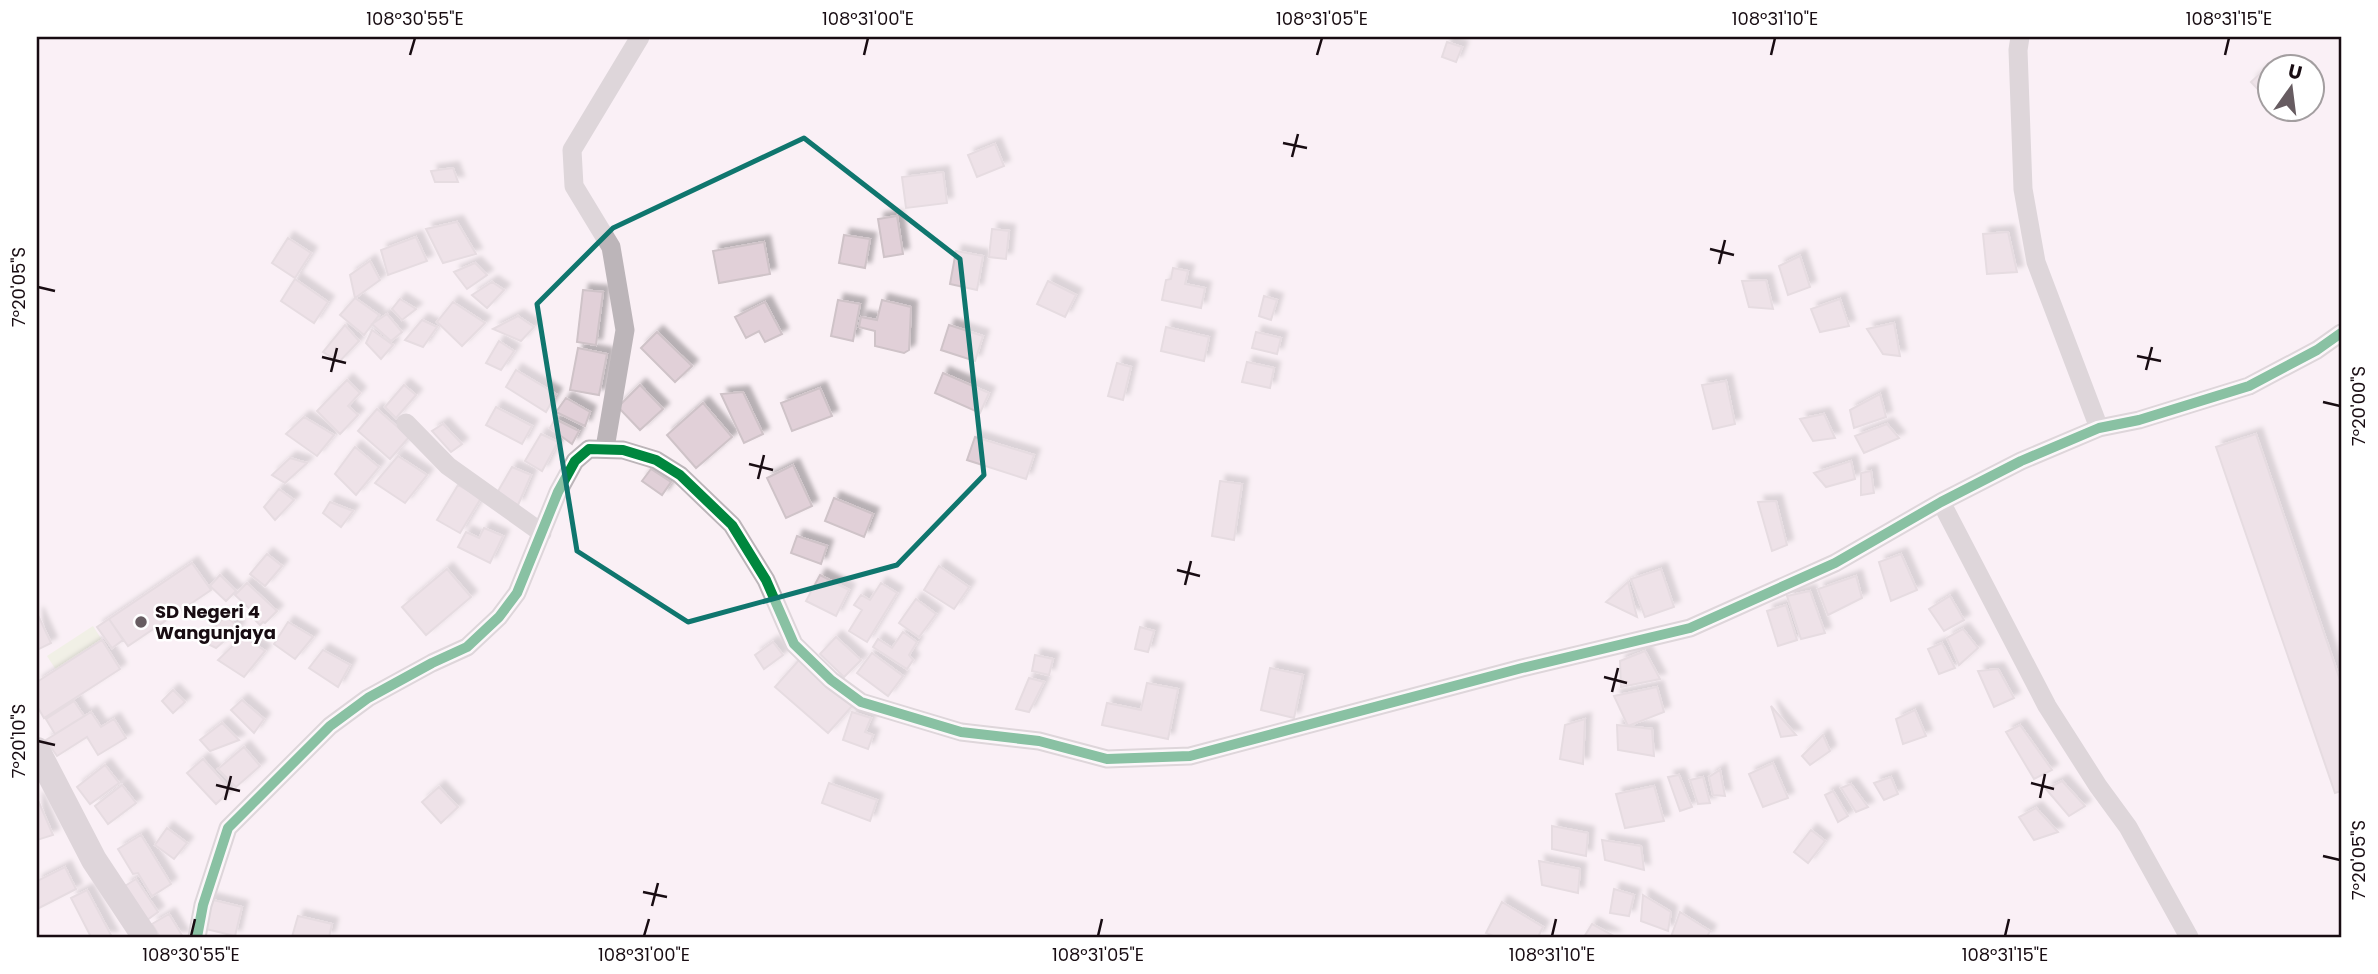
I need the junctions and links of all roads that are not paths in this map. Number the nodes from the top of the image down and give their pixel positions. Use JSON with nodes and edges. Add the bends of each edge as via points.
{"nodes":[{"id":1,"x":640,"y":37,"type":"edge"},
{"id":2,"x":2020,"y":37,"type":"edge"},
{"id":3,"x":2341,"y":333,"type":"edge"},
{"id":4,"x":405,"y":423,"type":"dead end"},
{"id":5,"x":2099,"y":428,"type":"junction"},
{"id":6,"x":605,"y":448,"type":"junction"},
{"id":7,"x":1941,"y":502,"type":"junction"},
{"id":8,"x":542,"y":533,"type":"junction"},
{"id":9,"x":37,"y":750,"type":"edge"},
{"id":10,"x":145,"y":937,"type":"edge"},
{"id":11,"x":197,"y":937,"type":"edge"},
{"id":12,"x":2189,"y":937,"type":"edge"}],
"edges":[{"from":1,"to":6,"type":"street","via":[[572,150],[574,186],[611,247],[625,330]]},
{"from":2,"to":5,"type":"street","via":[[2023,189],[2036,262]]},
{"from":3,"to":5,"type":"street","via":[[2249,386]]},
{"from":4,"to":8,"type":"street","via":[[448,466]]},
{"from":5,"to":7,"type":"street"},
{"from":6,"to":7,"type":"street","via":[[656,460],[680,475],[732,525],[766,580],[794,644],[861,702],[961,732],[1040,741],[1107,759],[1190,756],[1690,628],[1835,563]]},
{"from":6,"to":8,"type":"street","via":[[589,449],[575,461]]},
{"from":7,"to":12,"type":"street","via":[[2047,706],[2129,827]]},
{"from":8,"to":11,"type":"street","via":[[517,593],[499,617],[467,647],[368,698],[330,726],[228,828]]},
{"from":9,"to":10,"type":"main road","via":[[94,860]]}]}
